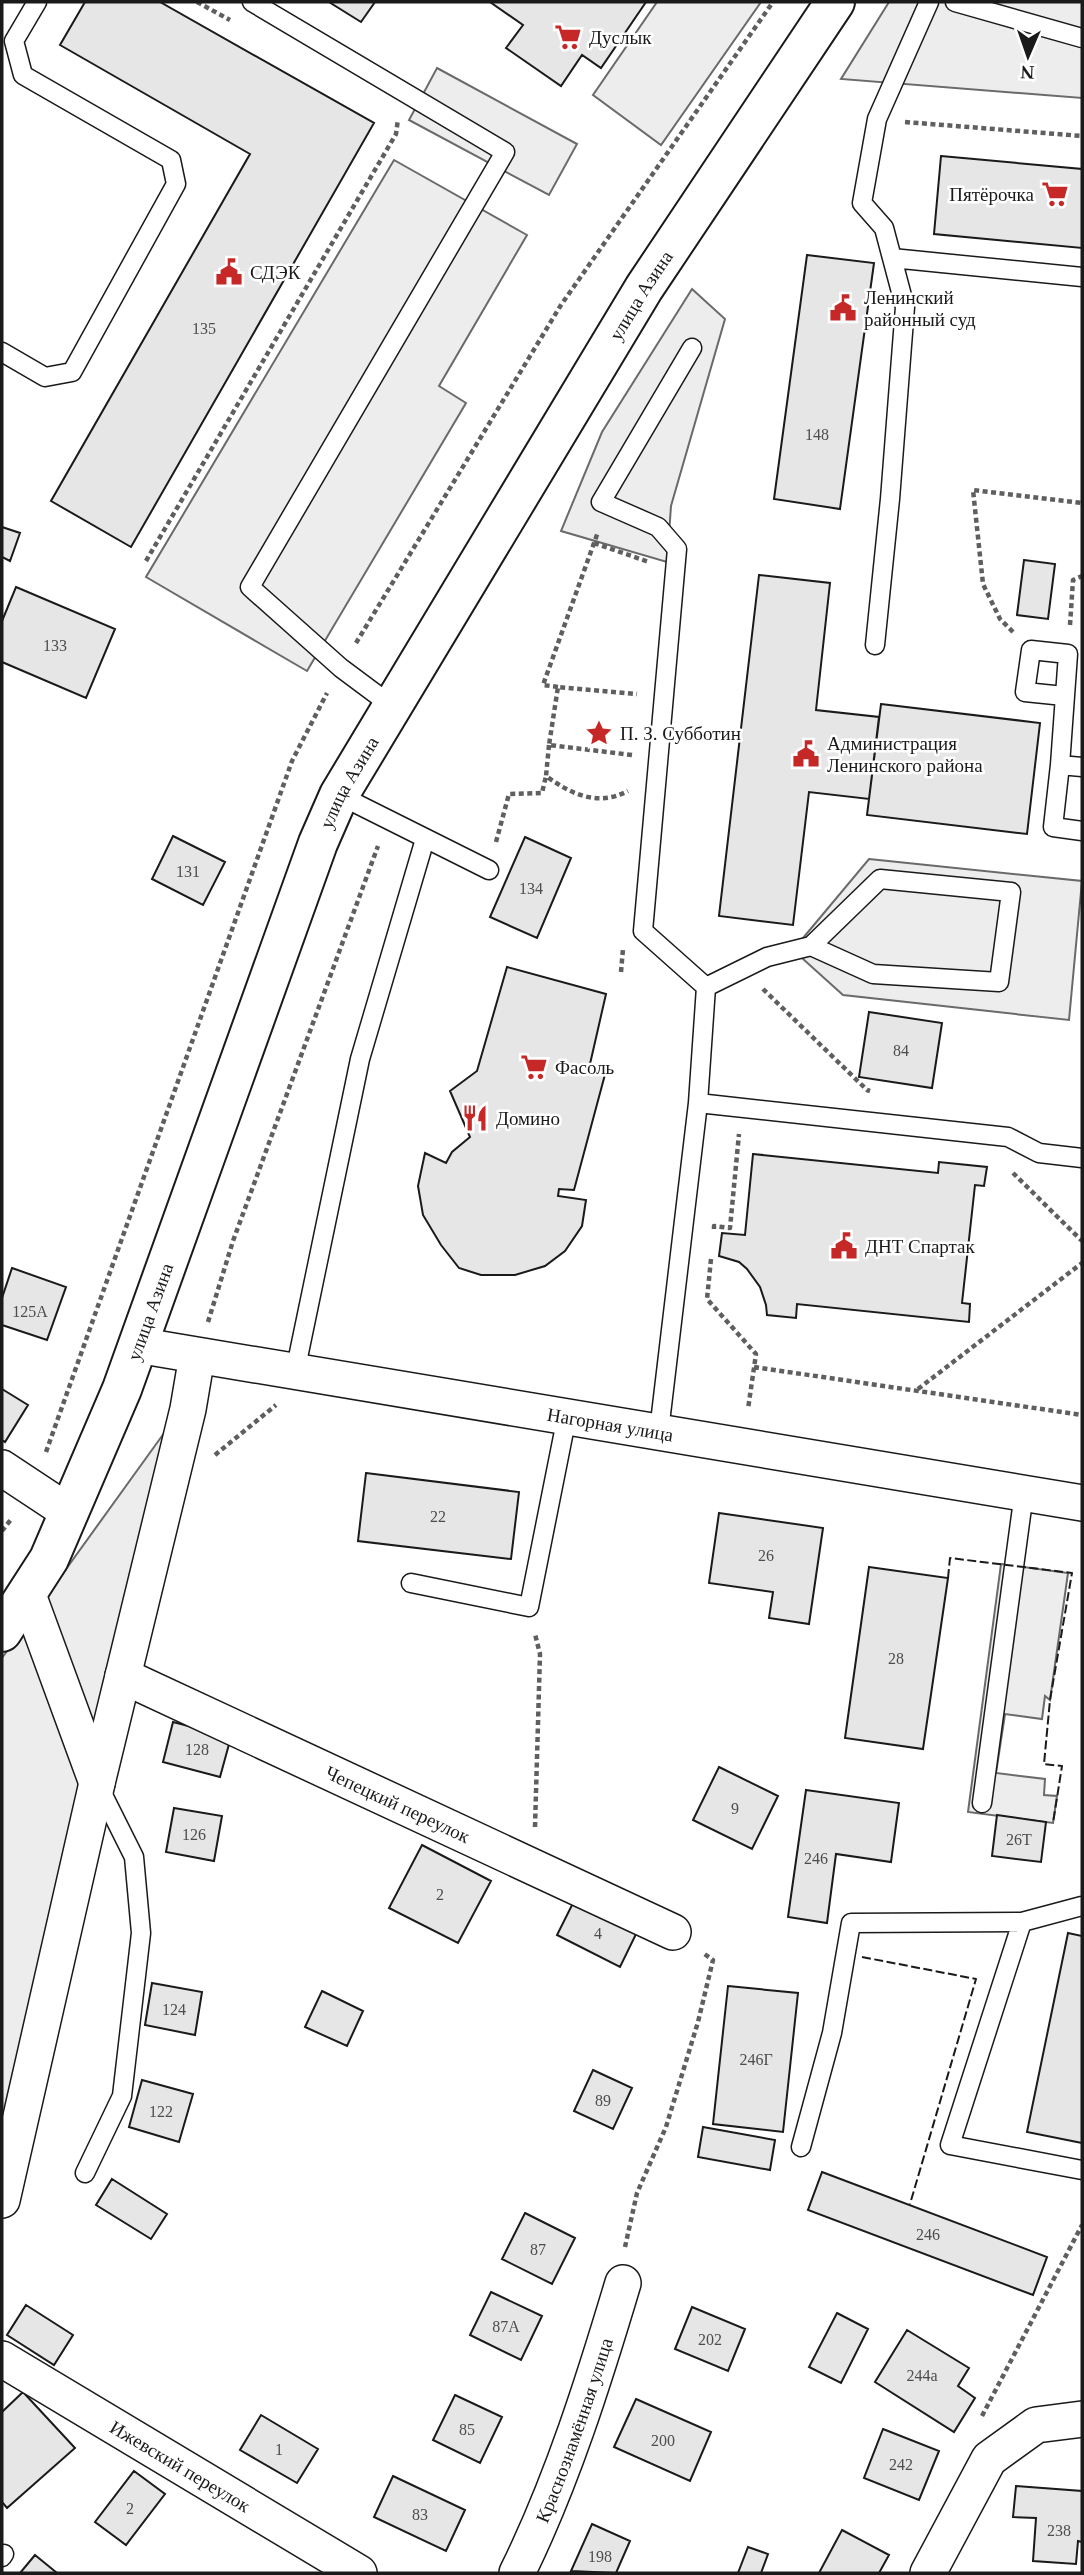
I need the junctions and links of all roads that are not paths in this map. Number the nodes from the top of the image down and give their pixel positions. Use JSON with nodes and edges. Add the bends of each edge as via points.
{"nodes":[{"id":1,"x":37,"y":2,"type":"edge"},
{"id":2,"x":253,"y":2,"type":"edge"},
{"id":3,"x":835,"y":2,"type":"edge"},
{"id":4,"x":929,"y":2,"type":"edge"},
{"id":5,"x":955,"y":2,"type":"edge"},
{"id":6,"x":1082,"y":38,"type":"edge"},
{"id":7,"x":892,"y":258,"type":"junction"},
{"id":8,"x":1082,"y":277,"type":"edge"},
{"id":9,"x":692,"y":348,"type":"dead end"},
{"id":10,"x":2,"y":352,"type":"edge"},
{"id":11,"x":875,"y":645,"type":"dead end"},
{"id":12,"x":1064,"y":696,"type":"junction"},
{"id":13,"x":392,"y":706,"type":"junction"},
{"id":14,"x":1060,"y":765,"type":"junction"},
{"id":15,"x":1082,"y":767,"type":"edge"},
{"id":16,"x":339,"y":795,"type":"junction"},
{"id":17,"x":1082,"y":831,"type":"edge"},
{"id":18,"x":425,"y":839,"type":"junction"},
{"id":19,"x":489,"y":870,"type":"road end"},
{"id":20,"x":811,"y":947,"type":"junction"},
{"id":21,"x":706,"y":987,"type":"junction"},
{"id":22,"x":698,"y":1103,"type":"junction"},
{"id":23,"x":1082,"y":1158,"type":"edge"},
{"id":24,"x":137,"y":1345,"type":"junction"},
{"id":25,"x":197,"y":1356,"type":"junction"},
{"id":26,"x":304,"y":1374,"type":"junction"},
{"id":27,"x":567,"y":1416,"type":"junction"},
{"id":28,"x":659,"y":1431,"type":"junction"},
{"id":29,"x":2,"y":1468,"type":"edge"},
{"id":30,"x":1024,"y":1493,"type":"junction"},
{"id":31,"x":1082,"y":1503,"type":"edge"},
{"id":32,"x":70,"y":1513,"type":"junction"},
{"id":33,"x":411,"y":1583,"type":"dead end"},
{"id":34,"x":27,"y":1592,"type":"junction"},
{"id":35,"x":2,"y":1632,"type":"edge"},
{"id":36,"x":123,"y":1676,"type":"junction"},
{"id":37,"x":97,"y":1783,"type":"junction"},
{"id":38,"x":982,"y":1803,"type":"dead end"},
{"id":39,"x":1082,"y":1906,"type":"edge"},
{"id":40,"x":1022,"y":1922,"type":"junction"},
{"id":41,"x":673,"y":1932,"type":"road end"},
{"id":42,"x":801,"y":2147,"type":"dead end"},
{"id":43,"x":1082,"y":2170,"type":"edge"},
{"id":44,"x":85,"y":2173,"type":"dead end"},
{"id":45,"x":2,"y":2200,"type":"edge"},
{"id":46,"x":623,"y":2283,"type":"road end"},
{"id":47,"x":2,"y":2359,"type":"edge"},
{"id":48,"x":1082,"y":2419,"type":"edge"},
{"id":49,"x":359,"y":2573,"type":"edge"},
{"id":50,"x":517,"y":2573,"type":"edge"},
{"id":51,"x":928,"y":2573,"type":"edge"}],
"edges":[{"from":1,"to":10,"type":"lane","via":[[14,41],[23,75],[171,160],[176,184],[72,372],[45,377]]},
{"from":2,"to":13,"type":"lane","via":[[505,152],[250,587],[341,668]]},
{"from":3,"to":13,"type":"main road","name":"улица Азина","via":[[645,288]]},
{"from":4,"to":7,"type":"lane","via":[[877,119],[862,203],[884,228]]},
{"from":5,"to":6,"type":"lane"},
{"from":7,"to":8,"type":"lane"},
{"from":7,"to":11,"type":"lane","via":[[905,307]]},
{"from":9,"to":21,"type":"lane","via":[[601,502],[658,527],[677,549],[643,931]]},
{"from":12,"to":12,"type":"lane","via":[[1068,654],[1031,650],[1025,692]]},
{"from":12,"to":14,"type":"lane"},
{"from":13,"to":16,"type":"main road","name":"улица Азина"},
{"from":14,"to":15,"type":"lane"},
{"from":14,"to":17,"type":"lane","via":[[1052,827]]},
{"from":16,"to":18,"type":"lane"},
{"from":16,"to":24,"type":"main road","name":"улица Азина"},
{"from":18,"to":19,"type":"lane"},
{"from":18,"to":26,"type":"lane","via":[[360,1059]]},
{"from":20,"to":20,"type":"lane","via":[[873,974],[999,982],[1011,892],[880,880]]},
{"from":20,"to":21,"type":"lane","via":[[767,957]]},
{"from":21,"to":22,"type":"lane"},
{"from":22,"to":23,"type":"lane","via":[[1008,1138],[1039,1153]]},
{"from":22,"to":28,"type":"lane"},
{"from":24,"to":25,"type":"street","name":"Нагорная улица"},
{"from":24,"to":32,"type":"main road","name":"улица Азина"},
{"from":25,"to":26,"type":"street","name":"Нагорная улица"},
{"from":25,"to":36,"type":"street"},
{"from":26,"to":27,"type":"street","name":"Нагорная улица"},
{"from":27,"to":28,"type":"street","name":"Нагорная улица"},
{"from":27,"to":33,"type":"lane","via":[[528,1607]]},
{"from":28,"to":30,"type":"street","name":"Нагорная улица"},
{"from":29,"to":32,"type":"street"},
{"from":30,"to":31,"type":"street","name":"Нагорная улица"},
{"from":30,"to":38,"type":"lane"},
{"from":32,"to":34,"type":"main road","name":"улица Азина","via":[[49,1559]]},
{"from":34,"to":35,"type":"main road","name":"улица Азина"},
{"from":34,"to":37,"type":"street"},
{"from":36,"to":37,"type":"street"},
{"from":36,"to":41,"type":"street","name":"Чепецкий переулок"},
{"from":37,"to":44,"type":"lane","via":[[134,1857],[141,1933],[122,2096]]},
{"from":37,"to":45,"type":"street"},
{"from":39,"to":40,"type":"lane"},
{"from":40,"to":42,"type":"lane","via":[[851,1923],[832,2033]]},
{"from":40,"to":43,"type":"lane","via":[[950,2145]]},
{"from":46,"to":50,"type":"street","name":"Краснознамённая улица","via":[[593,2384]]},
{"from":47,"to":49,"type":"street","name":"Ижевский переулок"},
{"from":48,"to":51,"type":"street","via":[[1036,2425],[989,2459]]}]}
